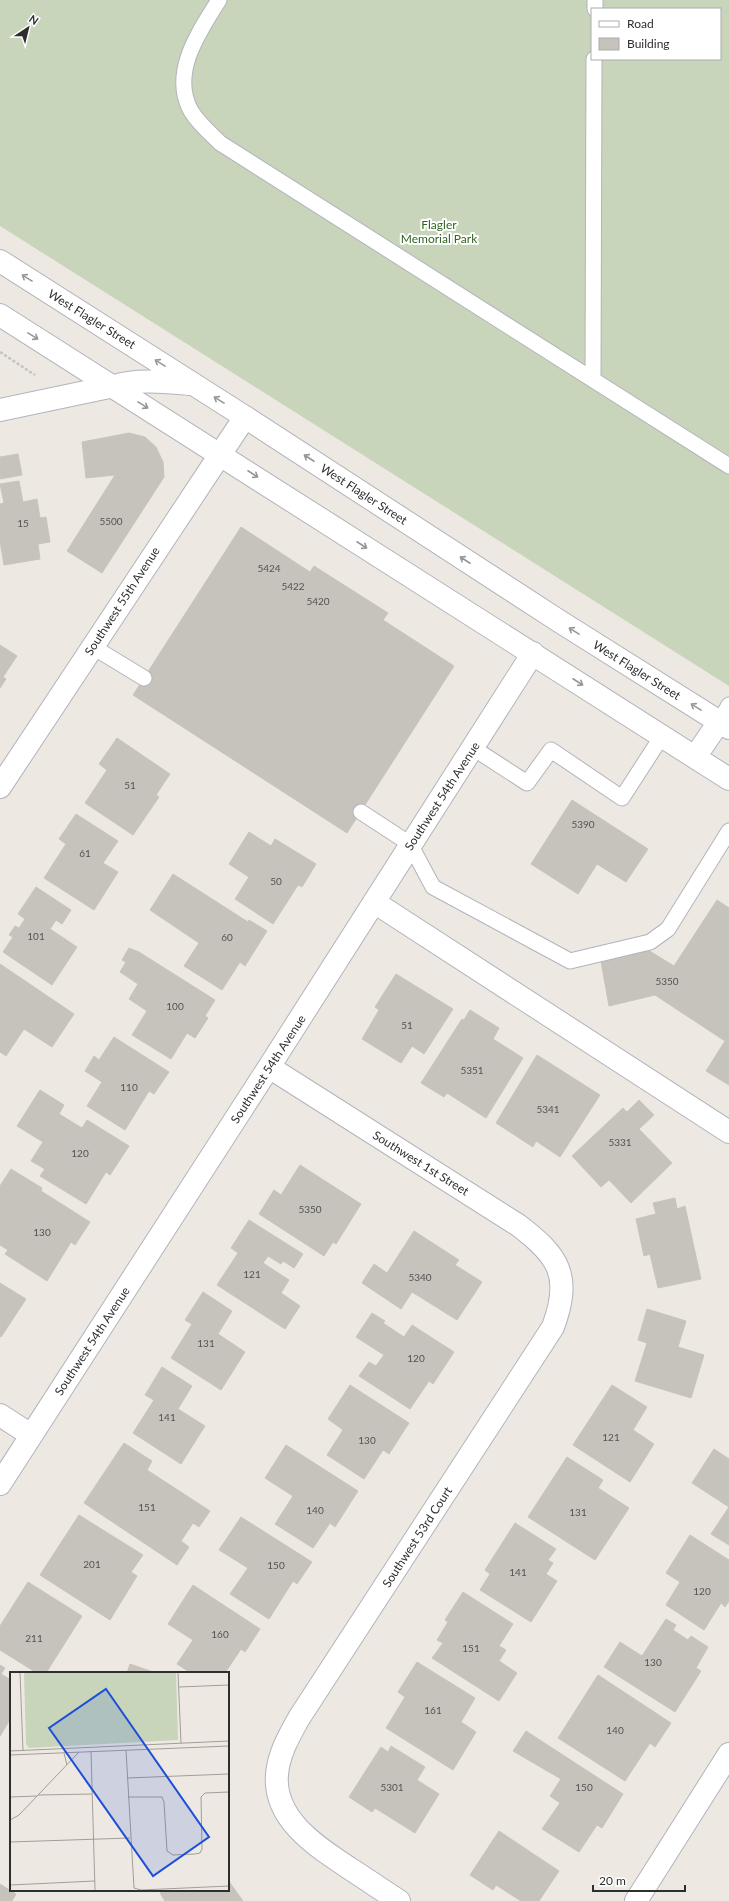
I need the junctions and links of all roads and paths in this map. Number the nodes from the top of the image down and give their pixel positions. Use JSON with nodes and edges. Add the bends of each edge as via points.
{"nodes":[{"id":1,"x":219,"y":0,"type":"edge"},
{"id":2,"x":594,"y":60,"type":"edge"},
{"id":3,"x":0,"y":261,"type":"edge"},
{"id":4,"x":0,"y":315,"type":"edge"},
{"id":5,"x":0,"y":352,"type":"edge"},
{"id":6,"x":36,"y":376,"type":"dead end"},
{"id":7,"x":593,"y":380,"type":"junction"},
{"id":8,"x":193,"y":384,"type":"junction"},
{"id":9,"x":114,"y":386,"type":"junction"},
{"id":10,"x":0,"y":410,"type":"edge"},
{"id":11,"x":245,"y":417,"type":"junction"},
{"id":12,"x":220,"y":454,"type":"junction"},
{"id":13,"x":729,"y":466,"type":"edge"},
{"id":14,"x":93,"y":647,"type":"junction"},
{"id":15,"x":533,"y":653,"type":"junction"},
{"id":16,"x":144,"y":678,"type":"dead end"},
{"id":17,"x":726,"y":718,"type":"edge"},
{"id":18,"x":662,"y":736,"type":"junction"},
{"id":19,"x":473,"y":748,"type":"junction"},
{"id":20,"x":695,"y":758,"type":"junction"},
{"id":21,"x":729,"y":779,"type":"edge"},
{"id":22,"x":0,"y":787,"type":"edge"},
{"id":23,"x":361,"y":812,"type":"dead end"},
{"id":24,"x":729,"y":831,"type":"edge"},
{"id":25,"x":410,"y":844,"type":"junction"},
{"id":26,"x":374,"y":902,"type":"junction"},
{"id":27,"x":270,"y":1067,"type":"junction"},
{"id":28,"x":729,"y":1132,"type":"edge"},
{"id":29,"x":560,"y":1272,"type":"joint"},
{"id":30,"x":0,"y":1415,"type":"edge"},
{"id":31,"x":31,"y":1435,"type":"junction"},
{"id":32,"x":0,"y":1484,"type":"edge"},
{"id":33,"x":729,"y":1754,"type":"edge"},
{"id":34,"x":399,"y":1901,"type":"edge"},
{"id":35,"x":636,"y":1901,"type":"edge"}],
"edges":[{"from":1,"to":7,"type":"lane","via":[[190,50],[184,73],[185,92],[191,111],[204,128],[220,143]]},
{"from":2,"to":7,"type":"lane"},
{"from":8,"to":3,"type":"street","name":"West Flagler Street","one_way":true},
{"from":4,"to":9,"type":"street","one_way":true},
{"from":5,"to":6,"type":"path"},
{"from":7,"to":13,"type":"lane"},
{"from":8,"to":9,"type":"street","via":[[147,380]]},
{"from":11,"to":8,"type":"street","name":"West Flagler Street","one_way":true},
{"from":9,"to":10,"type":"street"},
{"from":9,"to":12,"type":"street","one_way":true},
{"from":11,"to":12,"type":"street","name":"Southwest 55th Avenue"},
{"from":17,"to":11,"type":"street","name":"West Flagler Street","one_way":true,"via":[[552,617]]},
{"from":12,"to":14,"type":"street","name":"Southwest 55th Avenue"},
{"from":12,"to":15,"type":"street","one_way":true},
{"from":14,"to":16,"type":"lane"},
{"from":14,"to":22,"type":"street","name":"Southwest 55th Avenue"},
{"from":15,"to":18,"type":"street","one_way":true},
{"from":15,"to":19,"type":"street","name":"Southwest 54th Avenue"},
{"from":17,"to":20,"type":"street"},
{"from":18,"to":19,"type":"lane","via":[[622,798],[551,750],[528,783]]},
{"from":18,"to":20,"type":"street"},
{"from":19,"to":25,"type":"street","name":"Southwest 54th Avenue"},
{"from":20,"to":21,"type":"street"},
{"from":23,"to":25,"type":"lane"},
{"from":24,"to":25,"type":"lane","via":[[668,930],[650,942],[570,961],[433,887]]},
{"from":25,"to":26,"type":"street","name":"Southwest 54th Avenue"},
{"from":26,"to":27,"type":"street","name":"Southwest 54th Avenue"},
{"from":26,"to":28,"type":"street"},
{"from":27,"to":29,"type":"street","name":"Southwest 1st Street","via":[[518,1224],[546,1249]]},
{"from":27,"to":31,"type":"street","name":"Southwest 54th Avenue"},
{"from":29,"to":34,"type":"street","name":"Southwest 53rd Court","via":[[563,1286],[562,1302],[553,1327],[288,1738],[280,1757],[278,1791],[288,1816],[308,1840]]},
{"from":30,"to":31,"type":"street"},
{"from":31,"to":32,"type":"street","name":"Southwest 54th Avenue"},
{"from":33,"to":35,"type":"street"}]}
